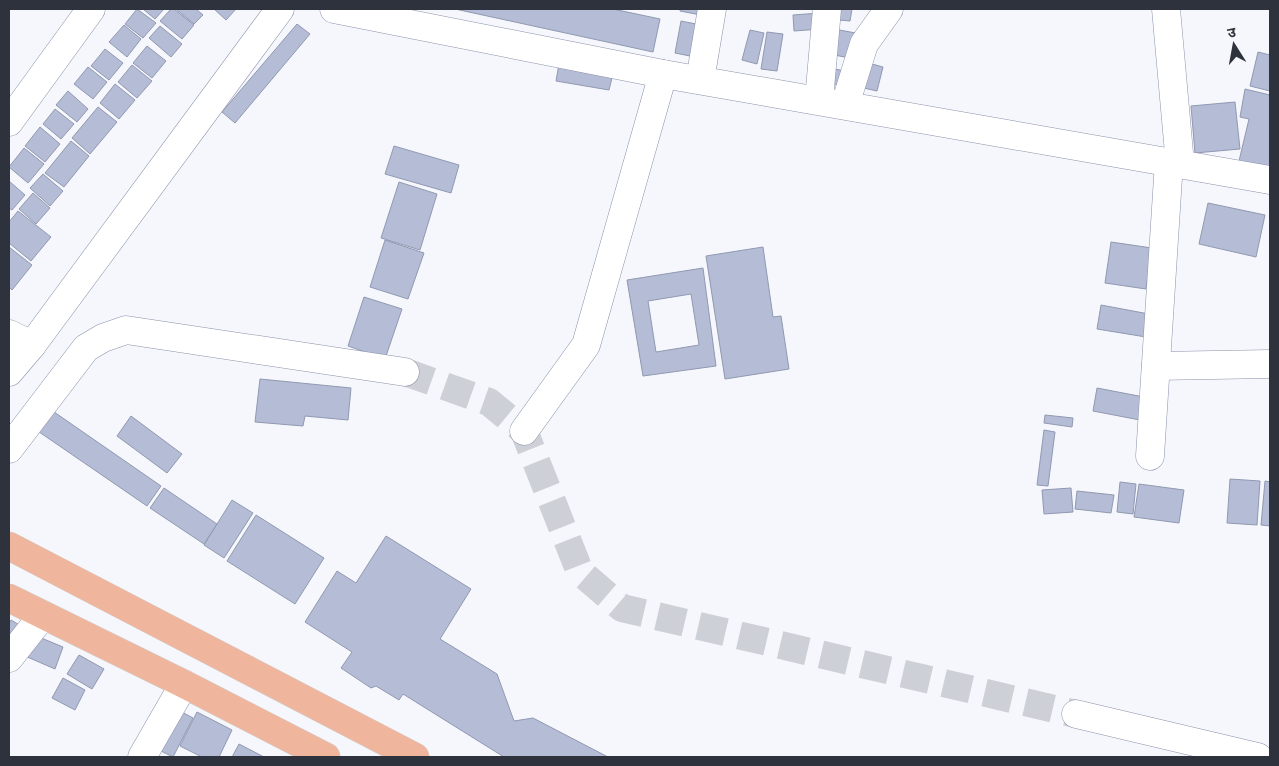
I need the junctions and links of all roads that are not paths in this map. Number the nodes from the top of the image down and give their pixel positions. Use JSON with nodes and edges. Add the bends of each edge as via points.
{"nodes":[{"id":1,"x":91,"y":9,"type":"edge"},
{"id":2,"x":280,"y":9,"type":"edge"},
{"id":3,"x":334,"y":9,"type":"edge"},
{"id":4,"x":712,"y":9,"type":"edge"},
{"id":5,"x":827,"y":9,"type":"edge"},
{"id":6,"x":889,"y":9,"type":"edge"},
{"id":7,"x":1166,"y":9,"type":"edge"},
{"id":8,"x":664,"y":74,"type":"junction"},
{"id":9,"x":700,"y":80,"type":"junction"},
{"id":10,"x":832,"y":103,"type":"junction"},
{"id":11,"x":9,"y":122,"type":"edge"},
{"id":12,"x":1175,"y":163,"type":"junction"},
{"id":13,"x":1270,"y":180,"type":"edge"},
{"id":14,"x":20,"y":339,"type":"edge"},
{"id":15,"x":1270,"y":364,"type":"edge"},
{"id":16,"x":1156,"y":366,"type":"junction"},
{"id":17,"x":9,"y":372,"type":"edge"},
{"id":18,"x":405,"y":372,"type":"tunnel mouth"},
{"id":19,"x":524,"y":431,"type":"dead end"},
{"id":20,"x":9,"y":449,"type":"edge"},
{"id":21,"x":1150,"y":456,"type":"dead end"},
{"id":22,"x":9,"y":546,"type":"edge"},
{"id":23,"x":9,"y":598,"type":"edge"},
{"id":24,"x":43,"y":615,"type":"junction"},
{"id":25,"x":9,"y":658,"type":"edge"},
{"id":26,"x":184,"y":684,"type":"junction"},
{"id":27,"x":1076,"y":714,"type":"tunnel mouth"},
{"id":28,"x":142,"y":757,"type":"edge"},
{"id":29,"x":326,"y":757,"type":"edge"},
{"id":30,"x":415,"y":757,"type":"edge"},
{"id":31,"x":1258,"y":757,"type":"edge"}],
"edges":[{"from":1,"to":11,"type":"street"},
{"from":2,"to":14,"type":"street"},
{"from":3,"to":8,"type":"street"},
{"from":4,"to":9,"type":"street"},
{"from":5,"to":10,"type":"street"},
{"from":6,"to":10,"type":"street","via":[[864,44]]},
{"from":7,"to":12,"type":"street"},
{"from":8,"to":9,"type":"street"},
{"from":8,"to":19,"type":"street","via":[[586,345]]},
{"from":9,"to":10,"type":"street"},
{"from":10,"to":12,"type":"street"},
{"from":12,"to":13,"type":"street"},
{"from":12,"to":16,"type":"street"},
{"from":14,"to":17,"type":"street"},
{"from":15,"to":16,"type":"street"},
{"from":16,"to":21,"type":"street"},
{"from":18,"to":20,"type":"street","via":[[126,330],[86,348]]},
{"from":22,"to":30,"type":"main road"},
{"from":23,"to":24,"type":"main road"},
{"from":24,"to":25,"type":"street"},
{"from":24,"to":26,"type":"main road"},
{"from":26,"to":28,"type":"street"},
{"from":26,"to":29,"type":"main road"},
{"from":27,"to":31,"type":"street"}]}
